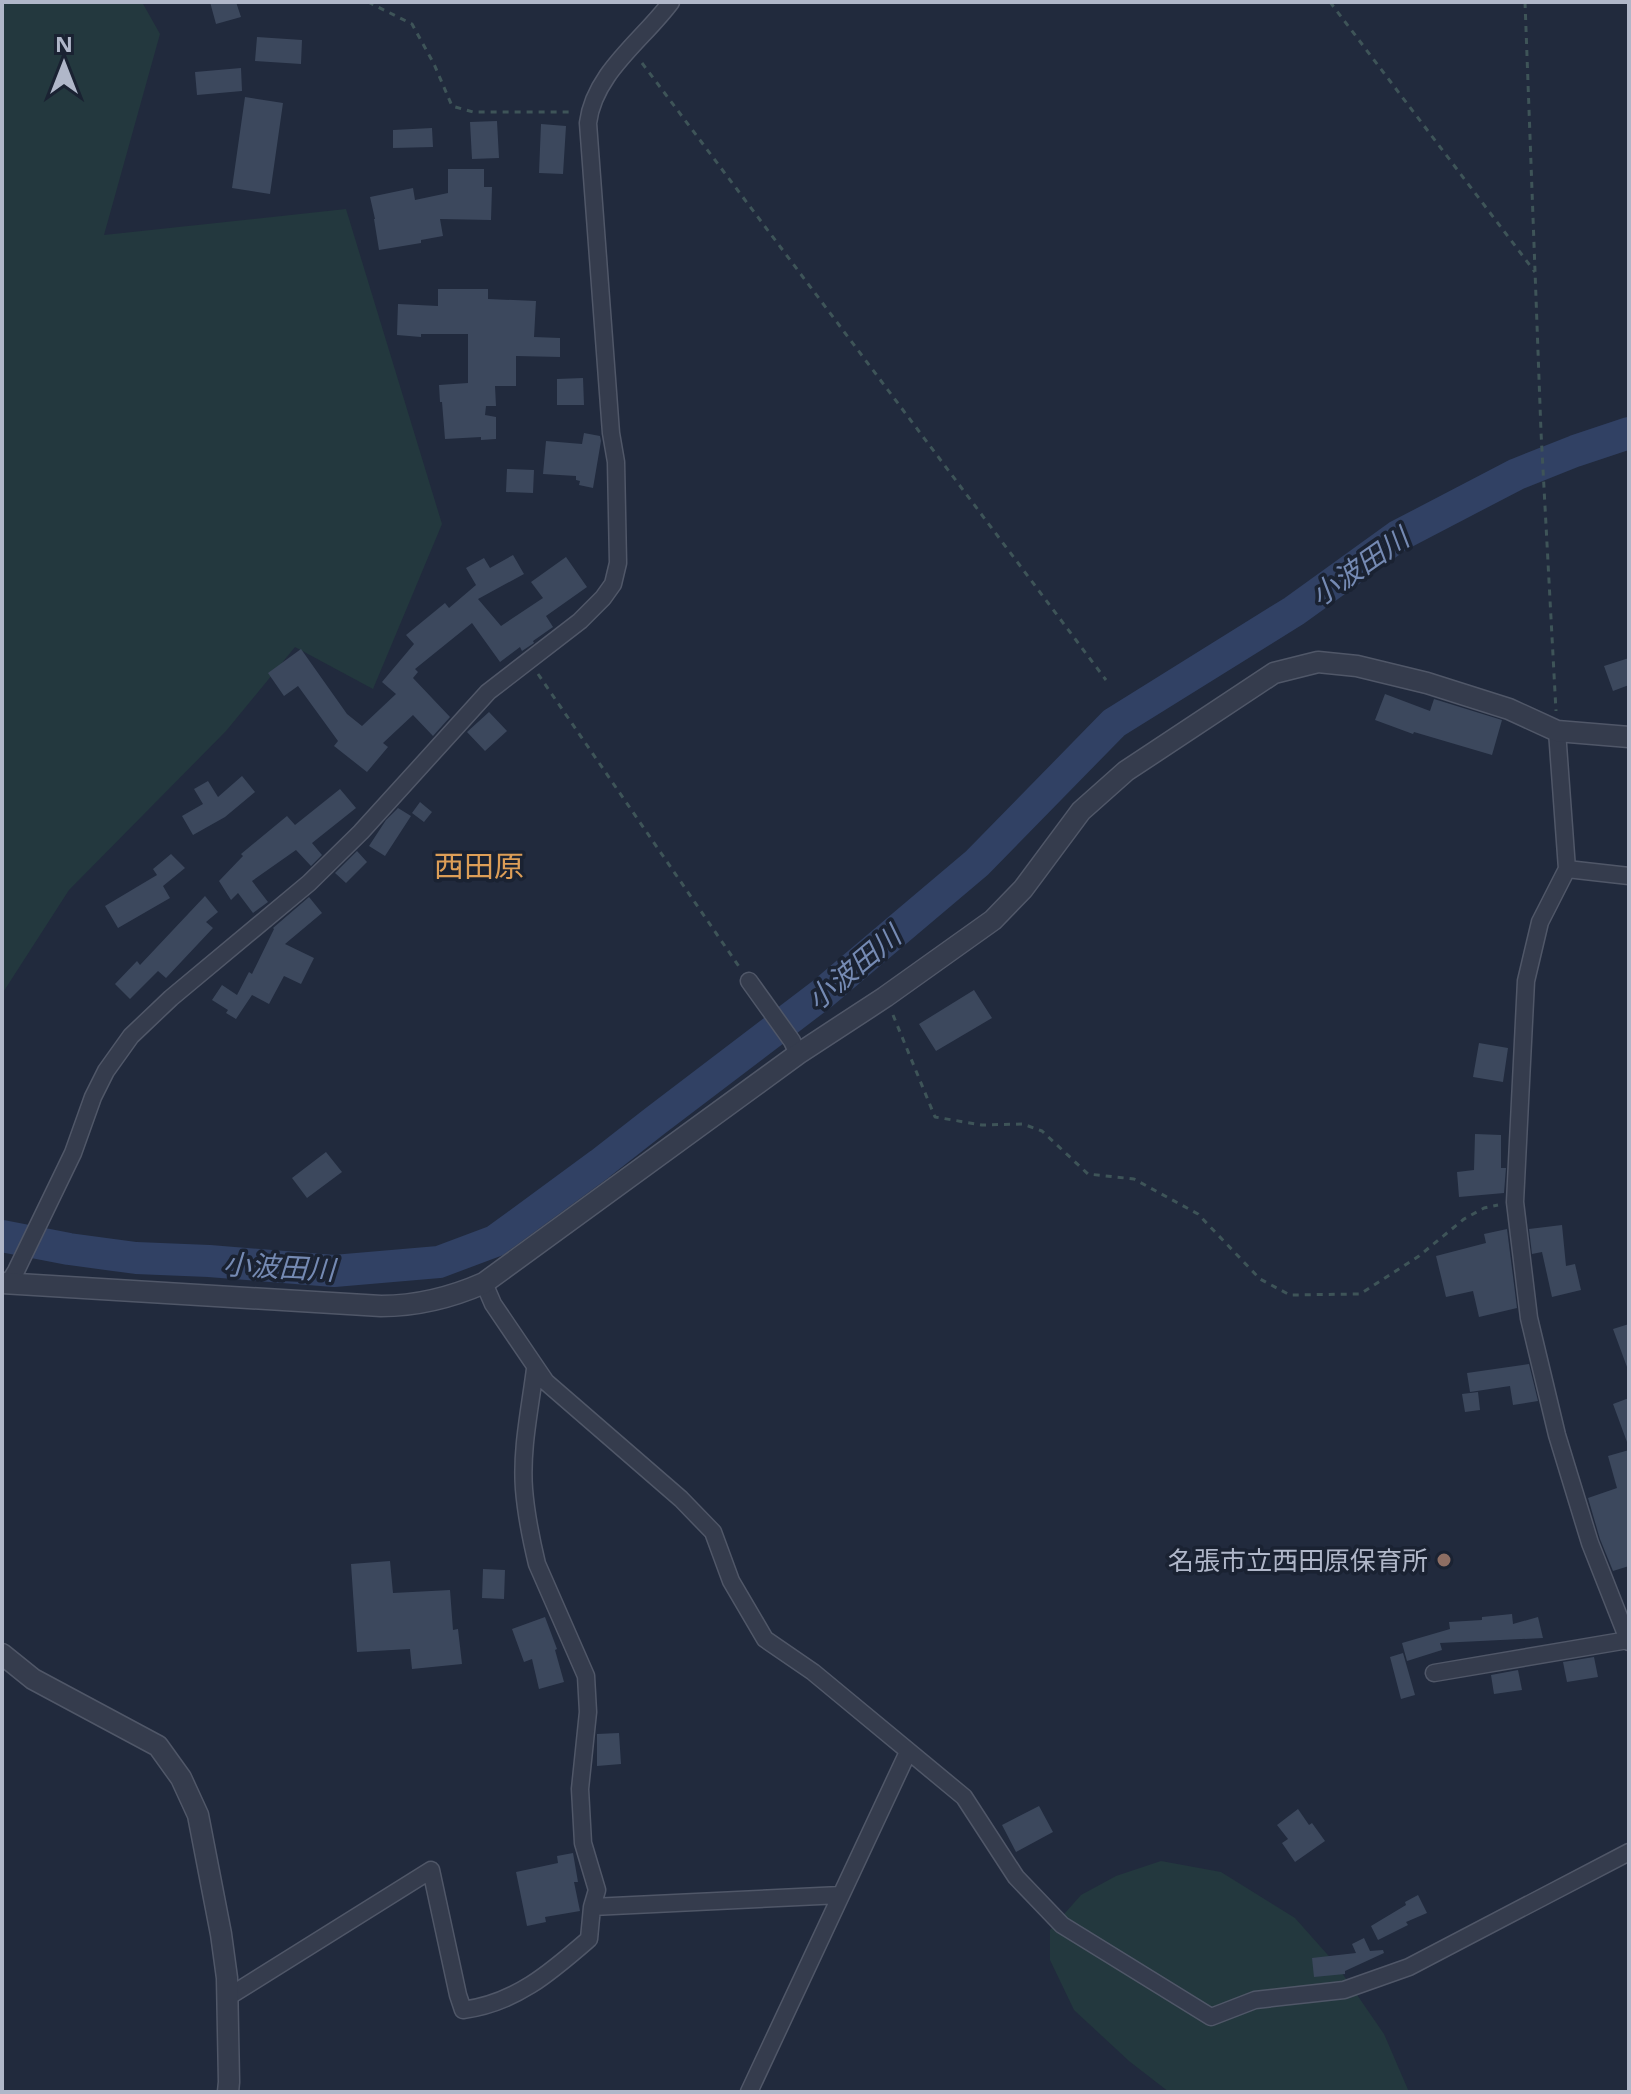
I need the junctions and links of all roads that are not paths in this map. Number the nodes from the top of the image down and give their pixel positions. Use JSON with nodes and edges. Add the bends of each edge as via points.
{"nodes":[{"id":1,"x":671,"y":2,"type":"edge"},
{"id":2,"x":1557,"y":731,"type":"junction"},
{"id":3,"x":1629,"y":737,"type":"edge"},
{"id":4,"x":1567,"y":869,"type":"junction"},
{"id":5,"x":1629,"y":876,"type":"edge"},
{"id":6,"x":749,"y":981,"type":"road end"},
{"id":7,"x":795,"y":1048,"type":"junction"},
{"id":8,"x":9,"y":1279,"type":"edge"},
{"id":9,"x":484,"y":1283,"type":"junction"},
{"id":10,"x":535,"y":1369,"type":"junction"},
{"id":11,"x":1628,"y":1641,"type":"edge"},
{"id":12,"x":2,"y":1654,"type":"edge"},
{"id":13,"x":1434,"y":1673,"type":"dead end"},
{"id":14,"x":908,"y":1752,"type":"junction"},
{"id":15,"x":1629,"y":1852,"type":"edge"},
{"id":16,"x":841,"y":1895,"type":"junction"},
{"id":17,"x":592,"y":1907,"type":"junction"},
{"id":18,"x":228,"y":1997,"type":"junction"},
{"id":19,"x":228,"y":2092,"type":"edge"},
{"id":20,"x":749,"y":2092,"type":"edge"}],
"edges":[{"from":1,"to":8,"type":"street","via":[[616,65],[590,111],[616,462],[618,563],[613,584],[592,611],[488,692],[309,883],[131,1036],[106,1071],[73,1153]]},
{"from":2,"to":3,"type":"street"},
{"from":2,"to":4,"type":"street"},
{"from":2,"to":7,"type":"street","via":[[1509,709],[1357,666],[1318,662],[1274,673],[1126,771],[1081,811],[993,920],[885,997]]},
{"from":4,"to":5,"type":"street"},
{"from":4,"to":11,"type":"street","via":[[1540,922],[1526,981],[1515,1202],[1529,1318],[1557,1435]]},
{"from":6,"to":7,"type":"street"},
{"from":7,"to":9,"type":"street"},
{"from":8,"to":9,"type":"street","via":[[381,1306],[420,1304]]},
{"from":9,"to":10,"type":"street"},
{"from":10,"to":14,"type":"street","via":[[713,1532],[731,1581],[765,1639]]},
{"from":10,"to":17,"type":"street","via":[[526,1433],[525,1498],[537,1564],[586,1676],[580,1789],[583,1843],[597,1890]]},
{"from":11,"to":13,"type":"street"},
{"from":12,"to":18,"type":"street","via":[[33,1679],[158,1746],[181,1778],[198,1815]]},
{"from":14,"to":15,"type":"street","via":[[964,1797],[1016,1877],[1062,1925],[1211,2017],[1255,2000],[1344,1990],[1409,1967]]},
{"from":14,"to":16,"type":"street"},
{"from":16,"to":17,"type":"street"},
{"from":16,"to":20,"type":"street"},
{"from":17,"to":18,"type":"street","via":[[589,1939],[544,1977],[500,2002],[463,2010],[431,1870]]},
{"from":18,"to":19,"type":"street"}]}
